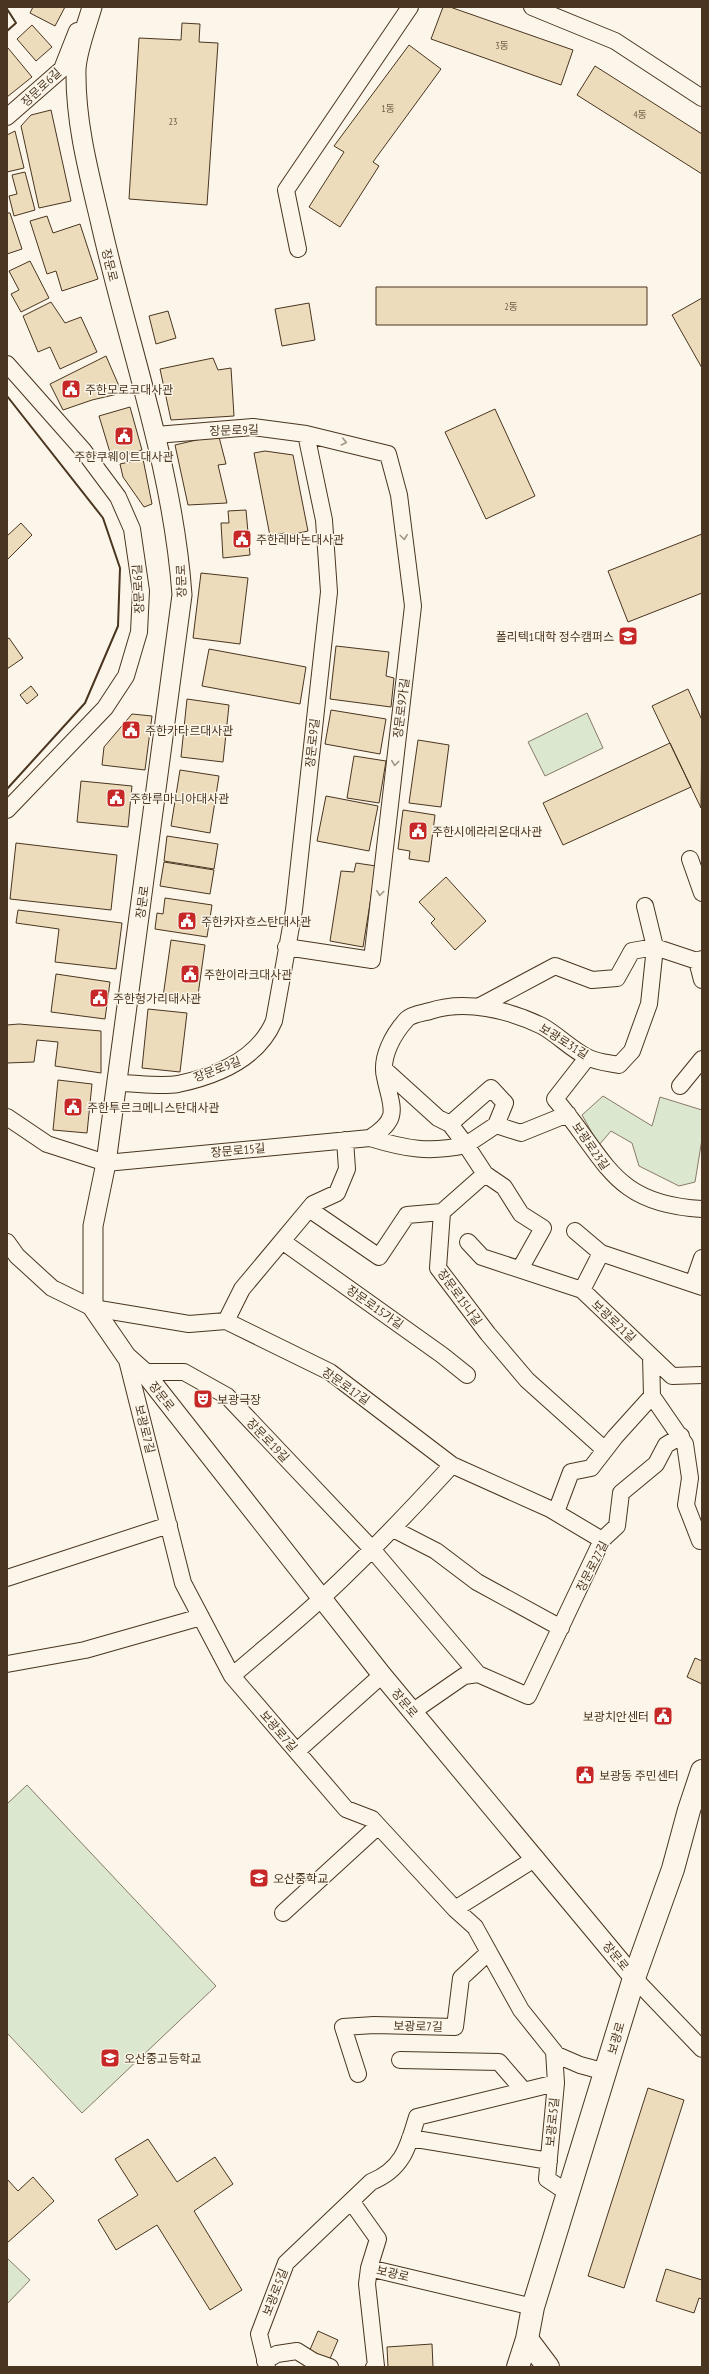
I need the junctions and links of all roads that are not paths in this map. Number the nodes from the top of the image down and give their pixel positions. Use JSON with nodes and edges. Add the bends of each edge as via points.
{"nodes":[{"id":1,"x":86,"y":7,"type":"edge"},
{"id":2,"x":92,"y":7,"type":"edge"},
{"id":3,"x":410,"y":7,"type":"edge"},
{"id":4,"x":532,"y":7,"type":"edge"},
{"id":5,"x":702,"y":98,"type":"edge"},
{"id":6,"x":7,"y":117,"type":"edge"},
{"id":7,"x":298,"y":249,"type":"dead end"},
{"id":8,"x":7,"y":364,"type":"edge"},
{"id":9,"x":306,"y":434,"type":"junction"},
{"id":10,"x":156,"y":435,"type":"junction"},
{"id":11,"x":7,"y":810,"type":"edge"},
{"id":12,"x":690,"y":859,"type":"dead end"},
{"id":13,"x":702,"y":893,"type":"edge"},
{"id":14,"x":645,"y":906,"type":"dead end"},
{"id":15,"x":286,"y":947,"type":"junction"},
{"id":16,"x":655,"y":947,"type":"junction"},
{"id":17,"x":699,"y":960,"type":"edge"},
{"id":18,"x":702,"y":980,"type":"edge"},
{"id":19,"x":480,"y":1006,"type":"junction"},
{"id":20,"x":587,"y":1058,"type":"junction"},
{"id":21,"x":702,"y":1059,"type":"edge"},
{"id":22,"x":385,"y":1070,"type":"junction"},
{"id":23,"x":116,"y":1083,"type":"junction"},
{"id":24,"x":680,"y":1086,"type":"dead end"},
{"id":25,"x":568,"y":1114,"type":"junction"},
{"id":26,"x":7,"y":1117,"type":"edge"},
{"id":27,"x":450,"y":1124,"type":"junction"},
{"id":28,"x":496,"y":1125,"type":"junction"},
{"id":29,"x":370,"y":1138,"type":"junction"},
{"id":30,"x":345,"y":1140,"type":"junction"},
{"id":31,"x":466,"y":1145,"type":"junction"},
{"id":32,"x":106,"y":1163,"type":"junction"},
{"id":33,"x":486,"y":1174,"type":"junction"},
{"id":34,"x":309,"y":1209,"type":"junction"},
{"id":35,"x":702,"y":1209,"type":"edge"},
{"id":36,"x":442,"y":1212,"type":"junction"},
{"id":37,"x":575,"y":1231,"type":"dead end"},
{"id":38,"x":282,"y":1241,"type":"junction"},
{"id":39,"x":7,"y":1242,"type":"edge"},
{"id":40,"x":468,"y":1242,"type":"dead end"},
{"id":41,"x":601,"y":1253,"type":"junction"},
{"id":42,"x":702,"y":1258,"type":"edge"},
{"id":43,"x":520,"y":1269,"type":"junction"},
{"id":44,"x":698,"y":1285,"type":"edge"},
{"id":45,"x":582,"y":1290,"type":"junction"},
{"id":46,"x":93,"y":1308,"type":"junction"},
{"id":47,"x":226,"y":1321,"type":"junction"},
{"id":48,"x":126,"y":1356,"type":"junction"},
{"id":49,"x":651,"y":1356,"type":"junction"},
{"id":50,"x":144,"y":1372,"type":"junction"},
{"id":51,"x":467,"y":1375,"type":"dead end"},
{"id":52,"x":702,"y":1375,"type":"edge"},
{"id":53,"x":652,"y":1396,"type":"junction"},
{"id":54,"x":680,"y":1436,"type":"junction"},
{"id":55,"x":605,"y":1450,"type":"junction"},
{"id":56,"x":452,"y":1465,"type":"junction"},
{"id":57,"x":686,"y":1505,"type":"junction"},
{"id":58,"x":702,"y":1506,"type":"edge"},
{"id":59,"x":556,"y":1512,"type":"junction"},
{"id":60,"x":169,"y":1525,"type":"junction"},
{"id":61,"x":393,"y":1529,"type":"junction"},
{"id":62,"x":602,"y":1540,"type":"junction"},
{"id":63,"x":700,"y":1541,"type":"dead end"},
{"id":64,"x":371,"y":1548,"type":"junction"},
{"id":65,"x":7,"y":1578,"type":"edge"},
{"id":66,"x":322,"y":1598,"type":"junction"},
{"id":67,"x":201,"y":1617,"type":"junction"},
{"id":68,"x":561,"y":1628,"type":"junction"},
{"id":69,"x":7,"y":1664,"type":"edge"},
{"id":70,"x":478,"y":1674,"type":"junction"},
{"id":71,"x":382,"y":1675,"type":"junction"},
{"id":72,"x":232,"y":1676,"type":"junction"},
{"id":73,"x":412,"y":1712,"type":"junction"},
{"id":74,"x":297,"y":1751,"type":"junction"},
{"id":75,"x":702,"y":1771,"type":"edge"},
{"id":76,"x":378,"y":1826,"type":"junction"},
{"id":77,"x":536,"y":1858,"type":"junction"},
{"id":78,"x":455,"y":1909,"type":"junction"},
{"id":79,"x":283,"y":1912,"type":"dead end"},
{"id":80,"x":489,"y":1952,"type":"junction"},
{"id":81,"x":634,"y":1978,"type":"junction"},
{"id":82,"x":702,"y":2049,"type":"edge"},
{"id":83,"x":554,"y":2051,"type":"junction"},
{"id":84,"x":400,"y":2060,"type":"dead end"},
{"id":85,"x":606,"y":2072,"type":"junction"},
{"id":86,"x":358,"y":2074,"type":"dead end"},
{"id":87,"x":556,"y":2083,"type":"junction"},
{"id":88,"x":524,"y":2091,"type":"junction"},
{"id":89,"x":410,"y":2138,"type":"junction"},
{"id":90,"x":549,"y":2161,"type":"junction"},
{"id":91,"x":568,"y":2193,"type":"junction"},
{"id":92,"x":350,"y":2201,"type":"junction"},
{"id":93,"x":369,"y":2268,"type":"junction"},
{"id":94,"x":533,"y":2307,"type":"junction"},
{"id":95,"x":528,"y":2339,"type":"junction"},
{"id":96,"x":266,"y":2364,"type":"edge"},
{"id":97,"x":330,"y":2367,"type":"edge"},
{"id":98,"x":374,"y":2367,"type":"edge"},
{"id":99,"x":518,"y":2367,"type":"edge"},
{"id":100,"x":548,"y":2367,"type":"edge"}],
"edges":[{"from":1,"to":6,"type":"street","name":"장문로6길","via":[[62,69]]},
{"from":2,"to":10,"type":"street","name":"장문로","via":[[76,67],[80,133],[110,266]]},
{"from":3,"to":7,"type":"street","via":[[286,190]]},
{"from":4,"to":5,"type":"street","via":[[615,41]]},
{"from":8,"to":11,"type":"street","name":"장문로6길","via":[[83,450],[118,498],[132,529],[141,591],[139,632],[126,676],[105,708]]},
{"from":9,"to":10,"type":"street","name":"장문로9길","via":[[253,427]]},
{"from":9,"to":15,"type":"street","name":"장문로9길","via":[[324,520],[329,592],[294,910]]},
{"from":9,"to":15,"type":"street","name":"장문로9가길","one_way":true,"via":[[388,454],[399,495],[412,606],[372,960]]},
{"from":10,"to":23,"type":"street","name":"장문로","via":[[180,556],[182,595]]},
{"from":12,"to":13,"type":"street"},
{"from":14,"to":16,"type":"street","name":"보광로31길"},
{"from":15,"to":23,"type":"street","name":"장문로9길","via":[[274,1021],[268,1036],[245,1058],[225,1069],[177,1084]]},
{"from":16,"to":17,"type":"street","name":"보광로31길"},
{"from":16,"to":19,"type":"street","name":"보광로31길","via":[[632,951],[617,978],[592,980],[555,966]]},
{"from":16,"to":20,"type":"street","name":"보광로31길","via":[[649,1004],[632,1051],[619,1065]]},
{"from":17,"to":18,"type":"street","name":"보광로31길"},
{"from":19,"to":20,"type":"street","name":"보광로31길","via":[[542,1027]]},
{"from":19,"to":22,"type":"street","name":"보광로31길","via":[[439,1008],[409,1018],[395,1033],[386,1057]]},
{"from":20,"to":25,"type":"street","name":"보광로23길","via":[[555,1099]]},
{"from":21,"to":24,"type":"street"},
{"from":22,"to":27,"type":"street","via":[[438,1118]]},
{"from":22,"to":29,"type":"street","name":"보광로31길","via":[[384,1075],[392,1097],[393,1115],[382,1131]]},
{"from":23,"to":32,"type":"street","name":"장문로"},
{"from":25,"to":28,"type":"street","name":"보광로23길","via":[[521,1133]]},
{"from":25,"to":35,"type":"street","name":"보광로23길","via":[[606,1168],[623,1184],[643,1198],[677,1208]]},
{"from":26,"to":32,"type":"street","via":[[47,1144]]},
{"from":27,"to":28,"type":"street","via":[[491,1088],[505,1103]]},
{"from":27,"to":31,"type":"street"},
{"from":28,"to":31,"type":"street"},
{"from":29,"to":30,"type":"street","name":"장문로15길"},
{"from":29,"to":31,"type":"street","via":[[407,1149],[444,1150]]},
{"from":30,"to":32,"type":"street","name":"장문로15길"},
{"from":30,"to":34,"type":"street","via":[[347,1169],[337,1193],[313,1204]]},
{"from":31,"to":33,"type":"street"},
{"from":32,"to":46,"type":"street","name":"장문로","via":[[93,1226]]},
{"from":33,"to":36,"type":"street"},
{"from":33,"to":43,"type":"street","via":[[504,1187],[521,1214],[543,1228]]},
{"from":34,"to":36,"type":"street","via":[[379,1257],[407,1215]]},
{"from":34,"to":38,"type":"street"},
{"from":36,"to":55,"type":"street","name":"장문로15나길","via":[[438,1268],[488,1334],[528,1380]]},
{"from":37,"to":41,"type":"street"},
{"from":38,"to":47,"type":"street","via":[[242,1289]]},
{"from":38,"to":51,"type":"street","name":"장문로15가길"},
{"from":39,"to":46,"type":"street","via":[[17,1256],[52,1288]]},
{"from":40,"to":43,"type":"street","name":"보광로21길","via":[[482,1257]]},
{"from":41,"to":44,"type":"street"},
{"from":41,"to":45,"type":"street"},
{"from":42,"to":44,"type":"street"},
{"from":43,"to":45,"type":"street","name":"보광로21길"},
{"from":45,"to":49,"type":"street","name":"보광로21길"},
{"from":46,"to":47,"type":"street","via":[[189,1324]]},
{"from":46,"to":48,"type":"street","name":"장문로"},
{"from":47,"to":56,"type":"street","name":"장문로17길","via":[[330,1372]]},
{"from":48,"to":50,"type":"street","name":"장문로"},
{"from":48,"to":60,"type":"street","name":"보광로7길"},
{"from":49,"to":52,"type":"street","name":"보광로21길","via":[[672,1376]]},
{"from":49,"to":53,"type":"street"},
{"from":50,"to":64,"type":"street","name":"장문로19길","via":[[184,1372],[227,1396]]},
{"from":50,"to":66,"type":"street","name":"장문로"},
{"from":53,"to":54,"type":"street"},
{"from":53,"to":55,"type":"street"},
{"from":54,"to":57,"type":"street","via":[[685,1444],[690,1478]]},
{"from":54,"to":62,"type":"street","name":"장문로27길","via":[[666,1445],[656,1464],[621,1493],[617,1526]]},
{"from":55,"to":59,"type":"street","via":[[592,1468],[571,1472]]},
{"from":56,"to":59,"type":"street","name":"장문로17길"},
{"from":56,"to":61,"type":"street"},
{"from":57,"to":58,"type":"street"},
{"from":57,"to":63,"type":"street"},
{"from":59,"to":62,"type":"street","name":"장문로17길"},
{"from":60,"to":65,"type":"street"},
{"from":60,"to":67,"type":"street","name":"보광로7길","via":[[183,1583]]},
{"from":61,"to":64,"type":"street"},
{"from":61,"to":68,"type":"street","via":[[436,1551],[477,1582]]},
{"from":62,"to":68,"type":"street","name":"장문로27길"},
{"from":64,"to":66,"type":"street"},
{"from":64,"to":70,"type":"street","name":"장문로19길"},
{"from":66,"to":71,"type":"street","name":"장문로"},
{"from":66,"to":72,"type":"street"},
{"from":67,"to":69,"type":"street","via":[[85,1650]]},
{"from":67,"to":72,"type":"street","name":"보광로7길"},
{"from":68,"to":70,"type":"street","name":"장문로27길","via":[[528,1696]]},
{"from":70,"to":73,"type":"street","via":[[464,1676]]},
{"from":71,"to":73,"type":"street","name":"장문로"},
{"from":71,"to":74,"type":"street"},
{"from":72,"to":74,"type":"street","name":"보광로7길"},
{"from":73,"to":77,"type":"street","name":"장문로"},
{"from":74,"to":76,"type":"street","name":"보광로7길","via":[[346,1809],[372,1819]]},
{"from":75,"to":81,"type":"main road","name":"보광로","via":[[673,1869]]},
{"from":76,"to":78,"type":"street","name":"보광로7길"},
{"from":76,"to":79,"type":"street"},
{"from":77,"to":78,"type":"street"},
{"from":77,"to":81,"type":"street","name":"장문로"},
{"from":78,"to":80,"type":"street","name":"보광로7길","via":[[475,1927]]},
{"from":80,"to":83,"type":"street","name":"보광로7길","via":[[521,2010]]},
{"from":80,"to":86,"type":"street","name":"보광로7길","via":[[461,1978],[455,2027],[342,2027]]},
{"from":81,"to":82,"type":"street","name":"장문로"},
{"from":81,"to":85,"type":"main road","name":"보광로"},
{"from":83,"to":85,"type":"street","name":"보광로7길","via":[[557,2055],[580,2065]]},
{"from":83,"to":87,"type":"street","name":"보광로5길"},
{"from":84,"to":88,"type":"street","via":[[499,2062]]},
{"from":85,"to":91,"type":"main road","name":"보광로"},
{"from":87,"to":88,"type":"street","name":"보광로5길"},
{"from":87,"to":90,"type":"street","name":"보광로5길"},
{"from":88,"to":89,"type":"street","name":"보광로5길","via":[[417,2117]]},
{"from":89,"to":90,"type":"street","name":"보광로5길"},
{"from":89,"to":92,"type":"street","name":"보광로5길","via":[[406,2152],[387,2175],[371,2182]]},
{"from":90,"to":91,"type":"street","name":"보광로5길","via":[[548,2179]]},
{"from":91,"to":94,"type":"main road","name":"보광로"},
{"from":92,"to":93,"type":"street","via":[[378,2239]]},
{"from":92,"to":96,"type":"street","name":"보광로5길","via":[[286,2263],[259,2334]]},
{"from":93,"to":94,"type":"street","name":"보광로"},
{"from":93,"to":98,"type":"street","via":[[367,2284],[376,2366]]},
{"from":94,"to":95,"type":"main road","name":"보광로"},
{"from":95,"to":99,"type":"main road","name":"보광로"},
{"from":95,"to":100,"type":"main road"},
{"from":96,"to":97,"type":"street","name":"보광로5길","via":[[277,2354],[297,2351],[313,2361]]}]}
